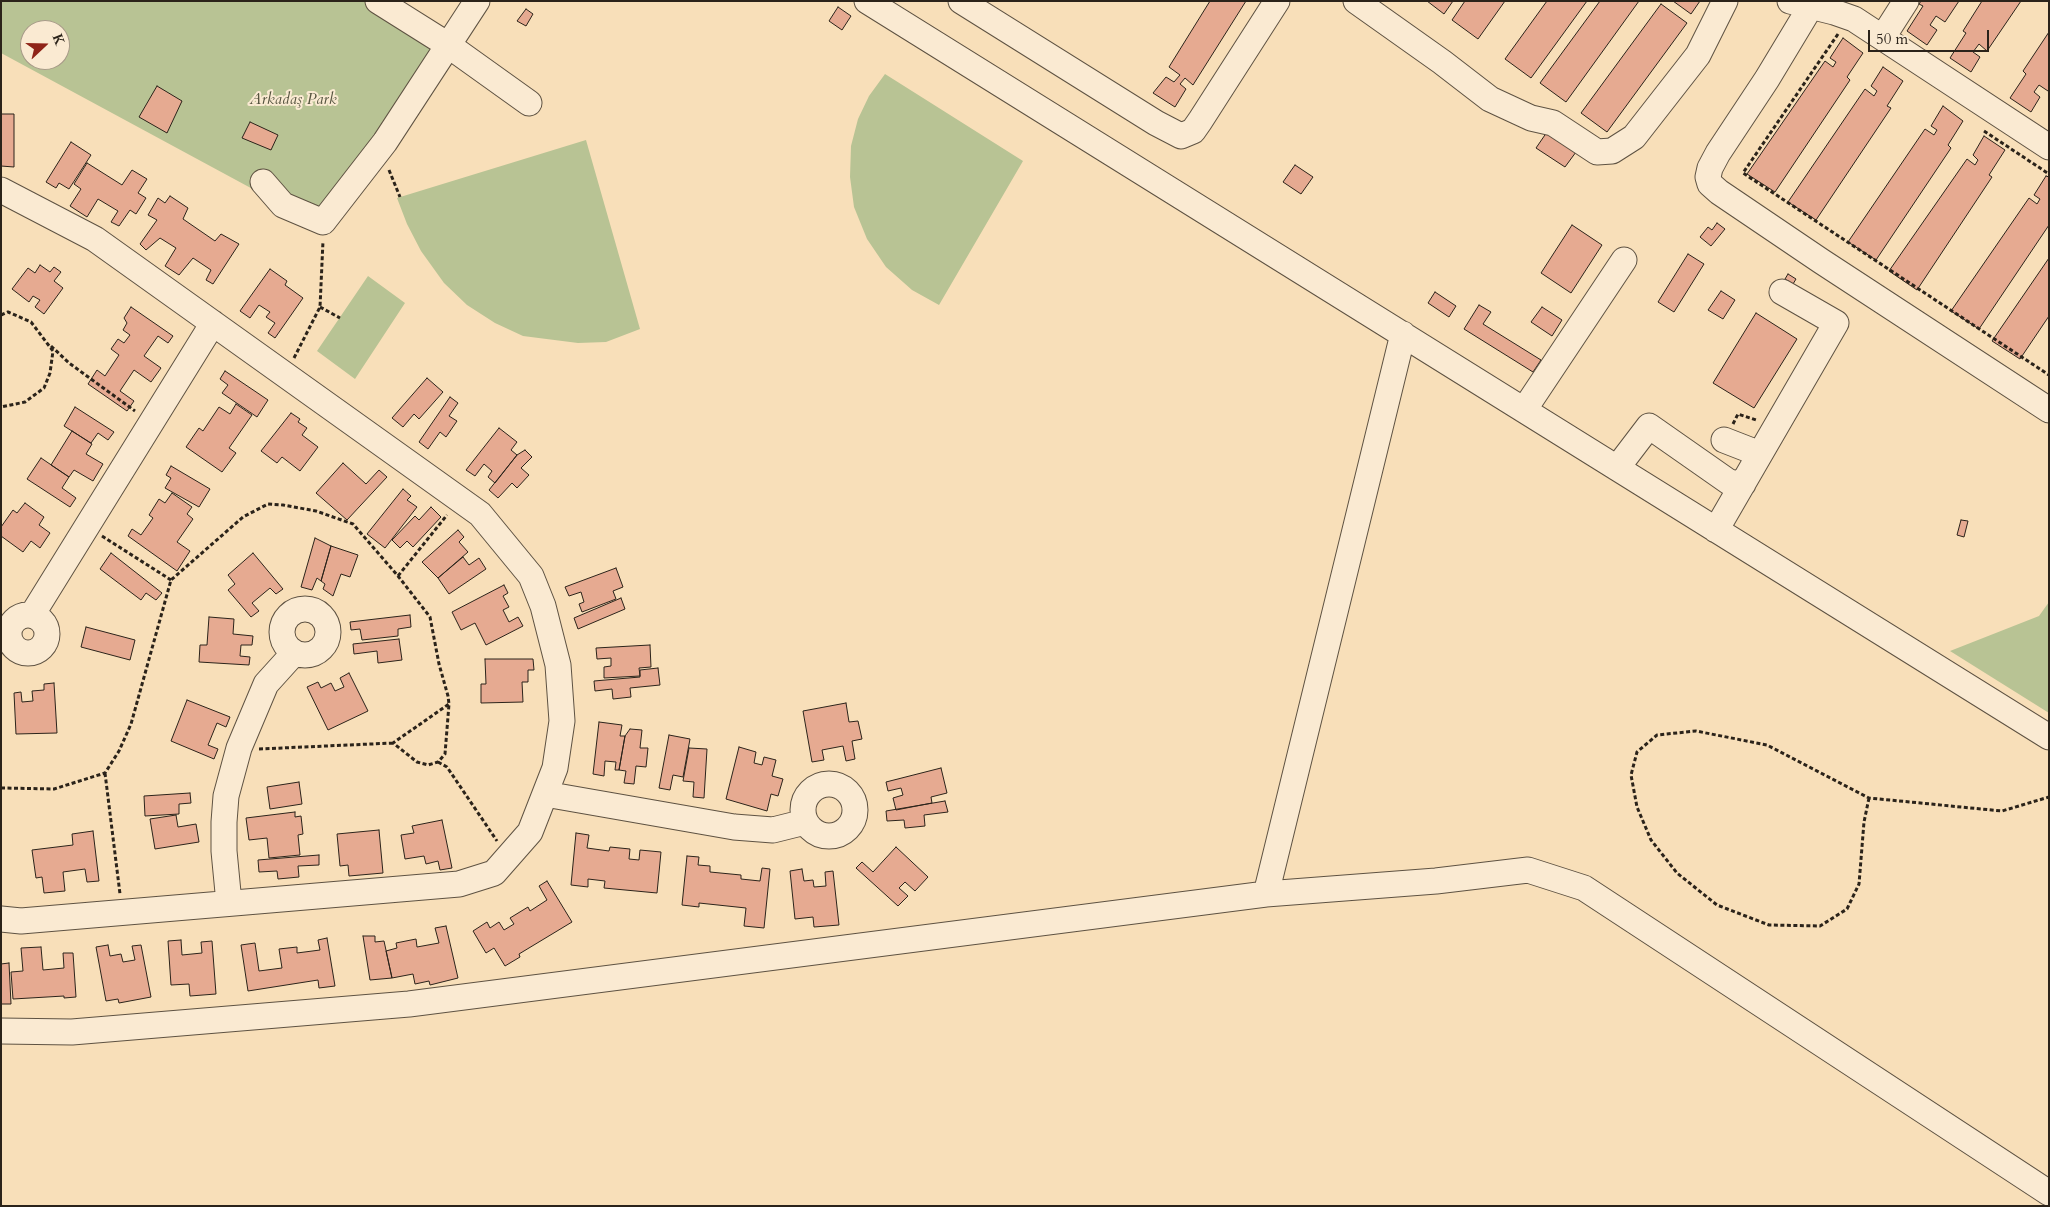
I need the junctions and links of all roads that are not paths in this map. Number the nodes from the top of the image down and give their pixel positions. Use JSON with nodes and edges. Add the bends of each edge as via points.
{"nodes":[{"id":1,"x":378,"y":1,"type":"edge"},
{"id":2,"x":477,"y":1,"type":"edge"},
{"id":3,"x":867,"y":1,"type":"edge"},
{"id":4,"x":961,"y":1,"type":"edge"},
{"id":5,"x":1277,"y":1,"type":"edge"},
{"id":6,"x":1356,"y":1,"type":"edge"},
{"id":7,"x":1725,"y":1,"type":"edge"},
{"id":8,"x":1906,"y":1,"type":"edge"},
{"id":9,"x":1800,"y":4,"type":"edge"},
{"id":10,"x":1882,"y":37,"type":"junction"},
{"id":11,"x":448,"y":45,"type":"junction"},
{"id":12,"x":529,"y":103,"type":"dead end"},
{"id":13,"x":2049,"y":147,"type":"edge"},
{"id":14,"x":263,"y":182,"type":"dead end"},
{"id":15,"x":1,"y":190,"type":"edge"},
{"id":16,"x":1624,"y":260,"type":"dead end"},
{"id":17,"x":1782,"y":292,"type":"dead end"},
{"id":18,"x":213,"y":323,"type":"junction"},
{"id":19,"x":1403,"y":334,"type":"junction"},
{"id":20,"x":1524,"y":410,"type":"junction"},
{"id":21,"x":2049,"y":410,"type":"edge"},
{"id":22,"x":1724,"y":440,"type":"dead end"},
{"id":23,"x":1760,"y":454,"type":"junction"},
{"id":24,"x":1617,"y":468,"type":"junction"},
{"id":25,"x":1743,"y":484,"type":"junction"},
{"id":26,"x":1716,"y":530,"type":"junction"},
{"id":27,"x":32,"y":615,"type":"dead end"},
{"id":28,"x":294,"y":653,"type":"dead end"},
{"id":29,"x":2049,"y":737,"type":"edge"},
{"id":30,"x":545,"y":794,"type":"junction"},
{"id":31,"x":805,"y":822,"type":"dead end"},
{"id":32,"x":1266,"y":894,"type":"junction"},
{"id":33,"x":229,"y":903,"type":"junction"},
{"id":34,"x":1,"y":919,"type":"edge"},
{"id":35,"x":1,"y":1031,"type":"edge"},
{"id":36,"x":2049,"y":1193,"type":"edge"}],
"edges":[{"from":1,"to":11,"type":"lane"},
{"from":2,"to":11,"type":"lane"},
{"from":3,"to":19,"type":"lane"},
{"from":4,"to":5,"type":"lane","via":[[1156,124],[1181,136],[1193,131]]},
{"from":6,"to":7,"type":"lane","via":[[1490,99],[1532,118],[1553,123],[1597,152],[1612,151],[1634,137],[1698,55]]},
{"from":8,"to":10,"type":"lane"},
{"from":9,"to":10,"type":"lane","via":[[1854,19]]},
{"from":9,"to":21,"type":"lane","via":[[1767,79],[1710,168],[1710,184],[1813,256]]},
{"from":10,"to":13,"type":"lane"},
{"from":11,"to":12,"type":"lane"},
{"from":11,"to":14,"type":"lane","via":[[380,148],[323,222],[283,205]]},
{"from":15,"to":18,"type":"lane","via":[[95,239]]},
{"from":16,"to":20,"type":"lane"},
{"from":17,"to":23,"type":"lane","via":[[1836,323]]},
{"from":18,"to":27,"type":"lane"},
{"from":18,"to":30,"type":"lane","via":[[480,514],[531,576],[543,606],[558,665],[562,720],[555,768]]},
{"from":19,"to":20,"type":"lane"},
{"from":19,"to":32,"type":"lane"},
{"from":20,"to":24,"type":"lane"},
{"from":22,"to":23,"type":"lane"},
{"from":23,"to":25,"type":"lane"},
{"from":24,"to":25,"type":"lane","via":[[1649,426],[1730,482]]},
{"from":24,"to":26,"type":"lane"},
{"from":25,"to":26,"type":"lane"},
{"from":26,"to":29,"type":"lane"},
{"from":28,"to":33,"type":"lane","via":[[266,684],[238,750],[226,796],[224,851]]},
{"from":30,"to":31,"type":"lane","via":[[734,827],[773,830]]},
{"from":30,"to":33,"type":"lane","via":[[530,832],[494,873],[459,884]]},
{"from":32,"to":35,"type":"lane","via":[[409,1004],[72,1032]]},
{"from":32,"to":36,"type":"lane","via":[[1436,881],[1528,870],[1584,888]]},
{"from":33,"to":34,"type":"lane","via":[[21,921]]}]}
